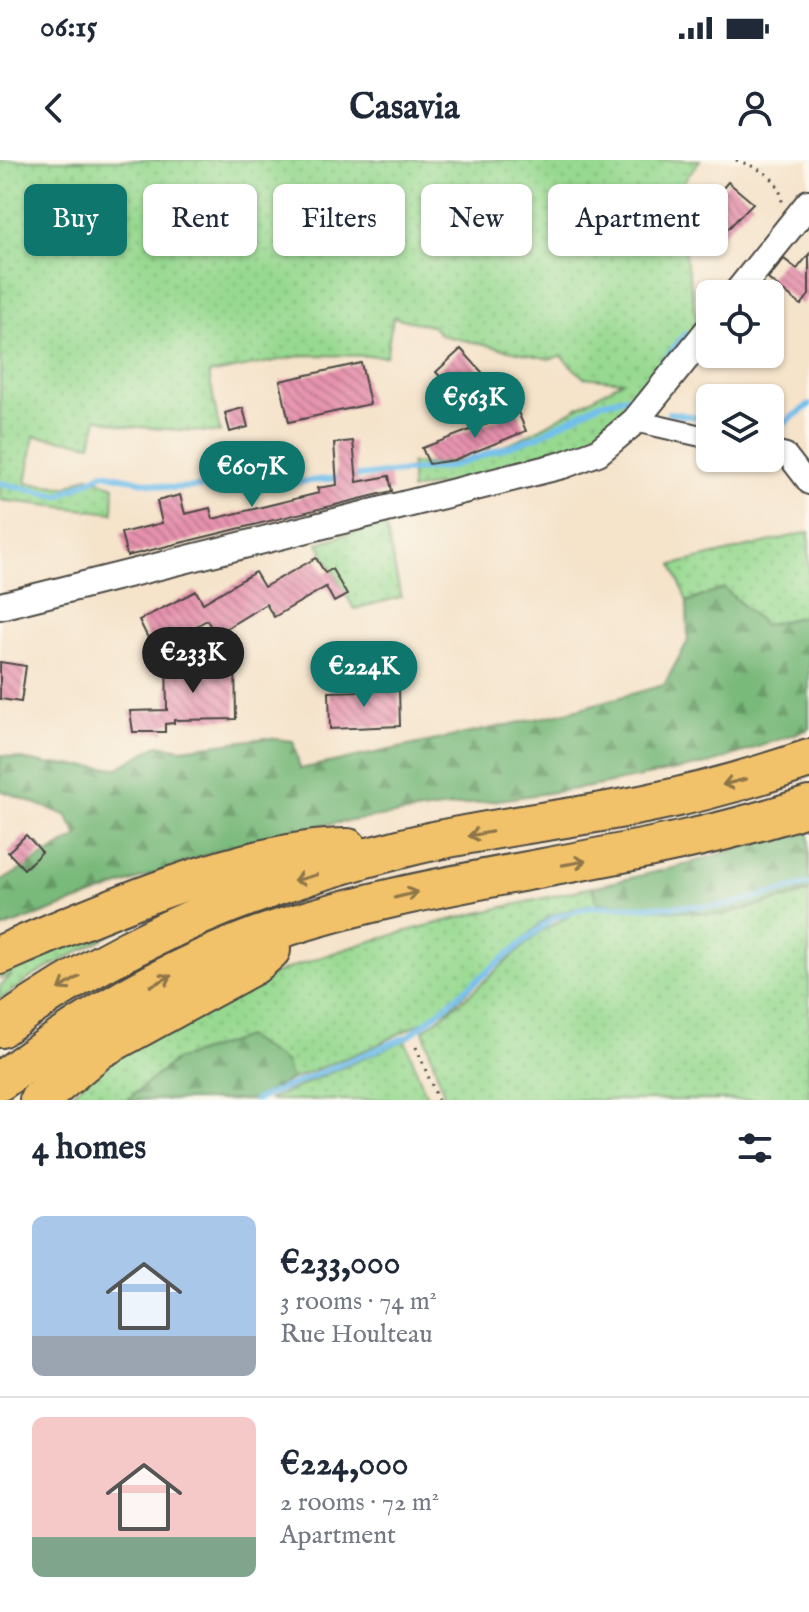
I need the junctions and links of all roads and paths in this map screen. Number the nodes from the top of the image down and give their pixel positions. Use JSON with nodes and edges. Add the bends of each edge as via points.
{"nodes":[{"id":1,"x":736,"y":160,"type":"edge"},
{"id":2,"x":809,"y":203,"type":"edge"},
{"id":3,"x":786,"y":232,"type":"junction"},
{"id":4,"x":747,"y":280,"type":"edge"},
{"id":5,"x":696,"y":345,"type":"edge"},
{"id":6,"x":635,"y":421,"type":"junction"},
{"id":7,"x":696,"y":435,"type":"edge"},
{"id":8,"x":784,"y":454,"type":"edge"},
{"id":9,"x":809,"y":484,"type":"edge"},
{"id":10,"x":0,"y":606,"type":"edge"},
{"id":11,"x":809,"y":759,"type":"edge"},
{"id":12,"x":809,"y":806,"type":"edge"},
{"id":13,"x":407,"y":847,"type":"junction"},
{"id":14,"x":304,"y":922,"type":"junction"},
{"id":15,"x":0,"y":955,"type":"edge"},
{"id":16,"x":0,"y":1028,"type":"edge"},
{"id":17,"x":416,"y":1047,"type":"dead end"},
{"id":18,"x":0,"y":1081,"type":"edge"},
{"id":19,"x":39,"y":1100,"type":"edge"},
{"id":20,"x":438,"y":1100,"type":"edge"}],
"edges":[{"from":1,"to":3,"type":"path","via":[[773,178],[781,190]]},
{"from":2,"to":3,"type":"street"},
{"from":3,"to":4,"type":"street"},
{"from":5,"to":6,"type":"street"},
{"from":6,"to":7,"type":"street"},
{"from":6,"to":10,"type":"street","via":[[598,452],[563,465]]},
{"from":8,"to":9,"type":"street"},
{"from":11,"to":13,"type":"highway","one_way":true,"via":[[648,803]]},
{"from":14,"to":12,"type":"highway","one_way":true,"via":[[455,885],[660,847]]},
{"from":13,"to":15,"type":"highway","via":[[320,848],[260,860]]},
{"from":13,"to":16,"type":"highway","one_way":true,"via":[[255,892],[198,916],[86,973]]},
{"from":18,"to":14,"type":"highway","one_way":true,"via":[[107,1009],[246,941]]},
{"from":14,"to":19,"type":"highway","via":[[254,965],[100,1049]]},
{"from":17,"to":20,"type":"path"}]}
